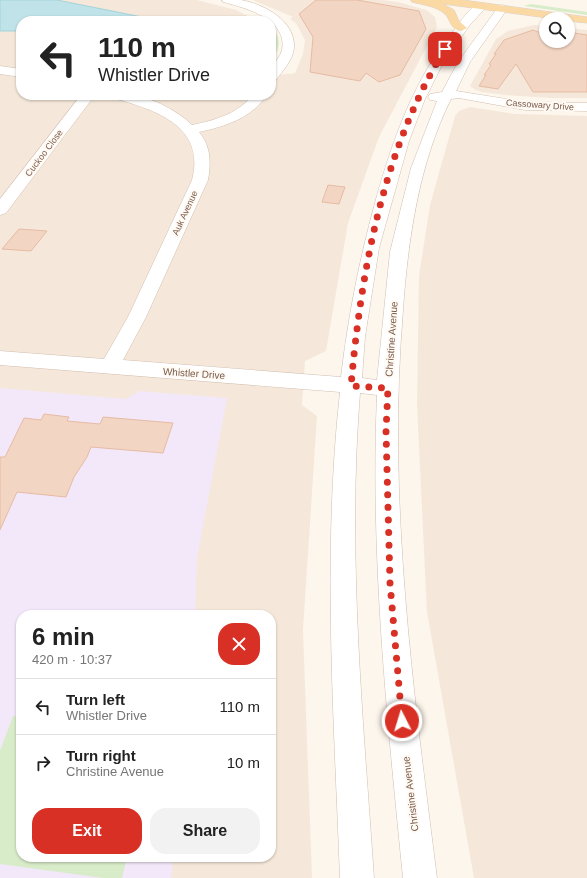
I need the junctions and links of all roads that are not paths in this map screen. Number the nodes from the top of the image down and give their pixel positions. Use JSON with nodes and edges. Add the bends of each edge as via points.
{"nodes":[{"id":1,"x":227,"y":0,"type":"edge"},
{"id":2,"x":416,"y":0,"type":"edge"},
{"id":3,"x":440,"y":0,"type":"edge"},
{"id":4,"x":516,"y":0,"type":"edge"},
{"id":5,"x":484,"y":3,"type":"edge"},
{"id":6,"x":507,"y":4,"type":"edge"},
{"id":7,"x":587,"y":9,"type":"edge"},
{"id":8,"x":542,"y":12,"type":"edge"},
{"id":9,"x":269,"y":16,"type":"edge"},
{"id":10,"x":575,"y":18,"type":"edge"},
{"id":11,"x":539,"y":19,"type":"edge"},
{"id":12,"x":587,"y":20,"type":"edge"},
{"id":13,"x":276,"y":21,"type":"edge"},
{"id":14,"x":491,"y":22,"type":"junction"},
{"id":15,"x":461,"y":28,"type":"junction"},
{"id":16,"x":0,"y":70,"type":"edge"},
{"id":17,"x":276,"y":70,"type":"edge"},
{"id":18,"x":16,"y":72,"type":"edge"},
{"id":19,"x":445,"y":99,"type":"junction"},
{"id":20,"x":84,"y":100,"type":"edge"},
{"id":21,"x":137,"y":100,"type":"edge"},
{"id":22,"x":256,"y":100,"type":"edge"},
{"id":23,"x":417,"y":103,"type":"junction"},
{"id":24,"x":587,"y":107,"type":"edge"},
{"id":25,"x":189,"y":130,"type":"junction"},
{"id":26,"x":418,"y":168,"type":"junction"},
{"id":27,"x":383,"y":198,"type":"junction"},
{"id":28,"x":0,"y":210,"type":"edge"},
{"id":29,"x":0,"y":358,"type":"edge"},
{"id":30,"x":109,"y":367,"type":"junction"},
{"id":31,"x":351,"y":386,"type":"junction"},
{"id":32,"x":388,"y":388,"type":"junction"},
{"id":33,"x":357,"y":878,"type":"edge"},
{"id":34,"x":420,"y":878,"type":"edge"}],
"edges":[{"from":1,"to":9,"type":"street"},
{"from":2,"to":15,"type":"main road","via":[[448,12]]},
{"from":3,"to":5,"type":"main road"},
{"from":4,"to":7,"type":"main road"},
{"from":5,"to":6,"type":"main road"},
{"from":5,"to":15,"type":"street"},
{"from":6,"to":8,"type":"main road"},
{"from":6,"to":14,"type":"street","name":"Christine Avenue"},
{"from":10,"to":12,"type":"main road"},
{"from":11,"to":14,"type":"main road"},
{"from":13,"to":17,"type":"street","via":[[285,31],[289,42],[288,51]]},
{"from":14,"to":19,"type":"street","name":"Christine Avenue","via":[[464,62]]},
{"from":15,"to":23,"type":"street","via":[[439,59]]},
{"from":16,"to":18,"type":"street"},
{"from":19,"to":23,"type":"street"},
{"from":19,"to":24,"type":"street","name":"Cassowary Drive","via":[[525,106]]},
{"from":19,"to":26,"type":"street","name":"Christine Avenue"},
{"from":20,"to":28,"type":"street","name":"Cuckoo Close"},
{"from":21,"to":25,"type":"street","name":"Auk Avenue","via":[[167,112]]},
{"from":22,"to":25,"type":"street","via":[[241,115]]},
{"from":23,"to":27,"type":"street"},
{"from":25,"to":30,"type":"street","name":"Auk Avenue","via":[[202,154],[204,164],[200,180],[137,317]]},
{"from":26,"to":27,"type":"street","via":[[407,180],[398,201],[389,202]]},
{"from":26,"to":32,"type":"street","name":"Christine Avenue","via":[[399,252]]},
{"from":27,"to":31,"type":"street","via":[[358,314]]},
{"from":29,"to":30,"type":"street","name":"Whistler Drive"},
{"from":30,"to":31,"type":"street","name":"Whistler Drive"},
{"from":31,"to":32,"type":"street","name":"Whistler Drive"},
{"from":31,"to":33,"type":"street","via":[[343,577]]},
{"from":32,"to":34,"type":"street","name":"Christine Avenue","via":[[386,431],[390,583],[402,721]]}]}
